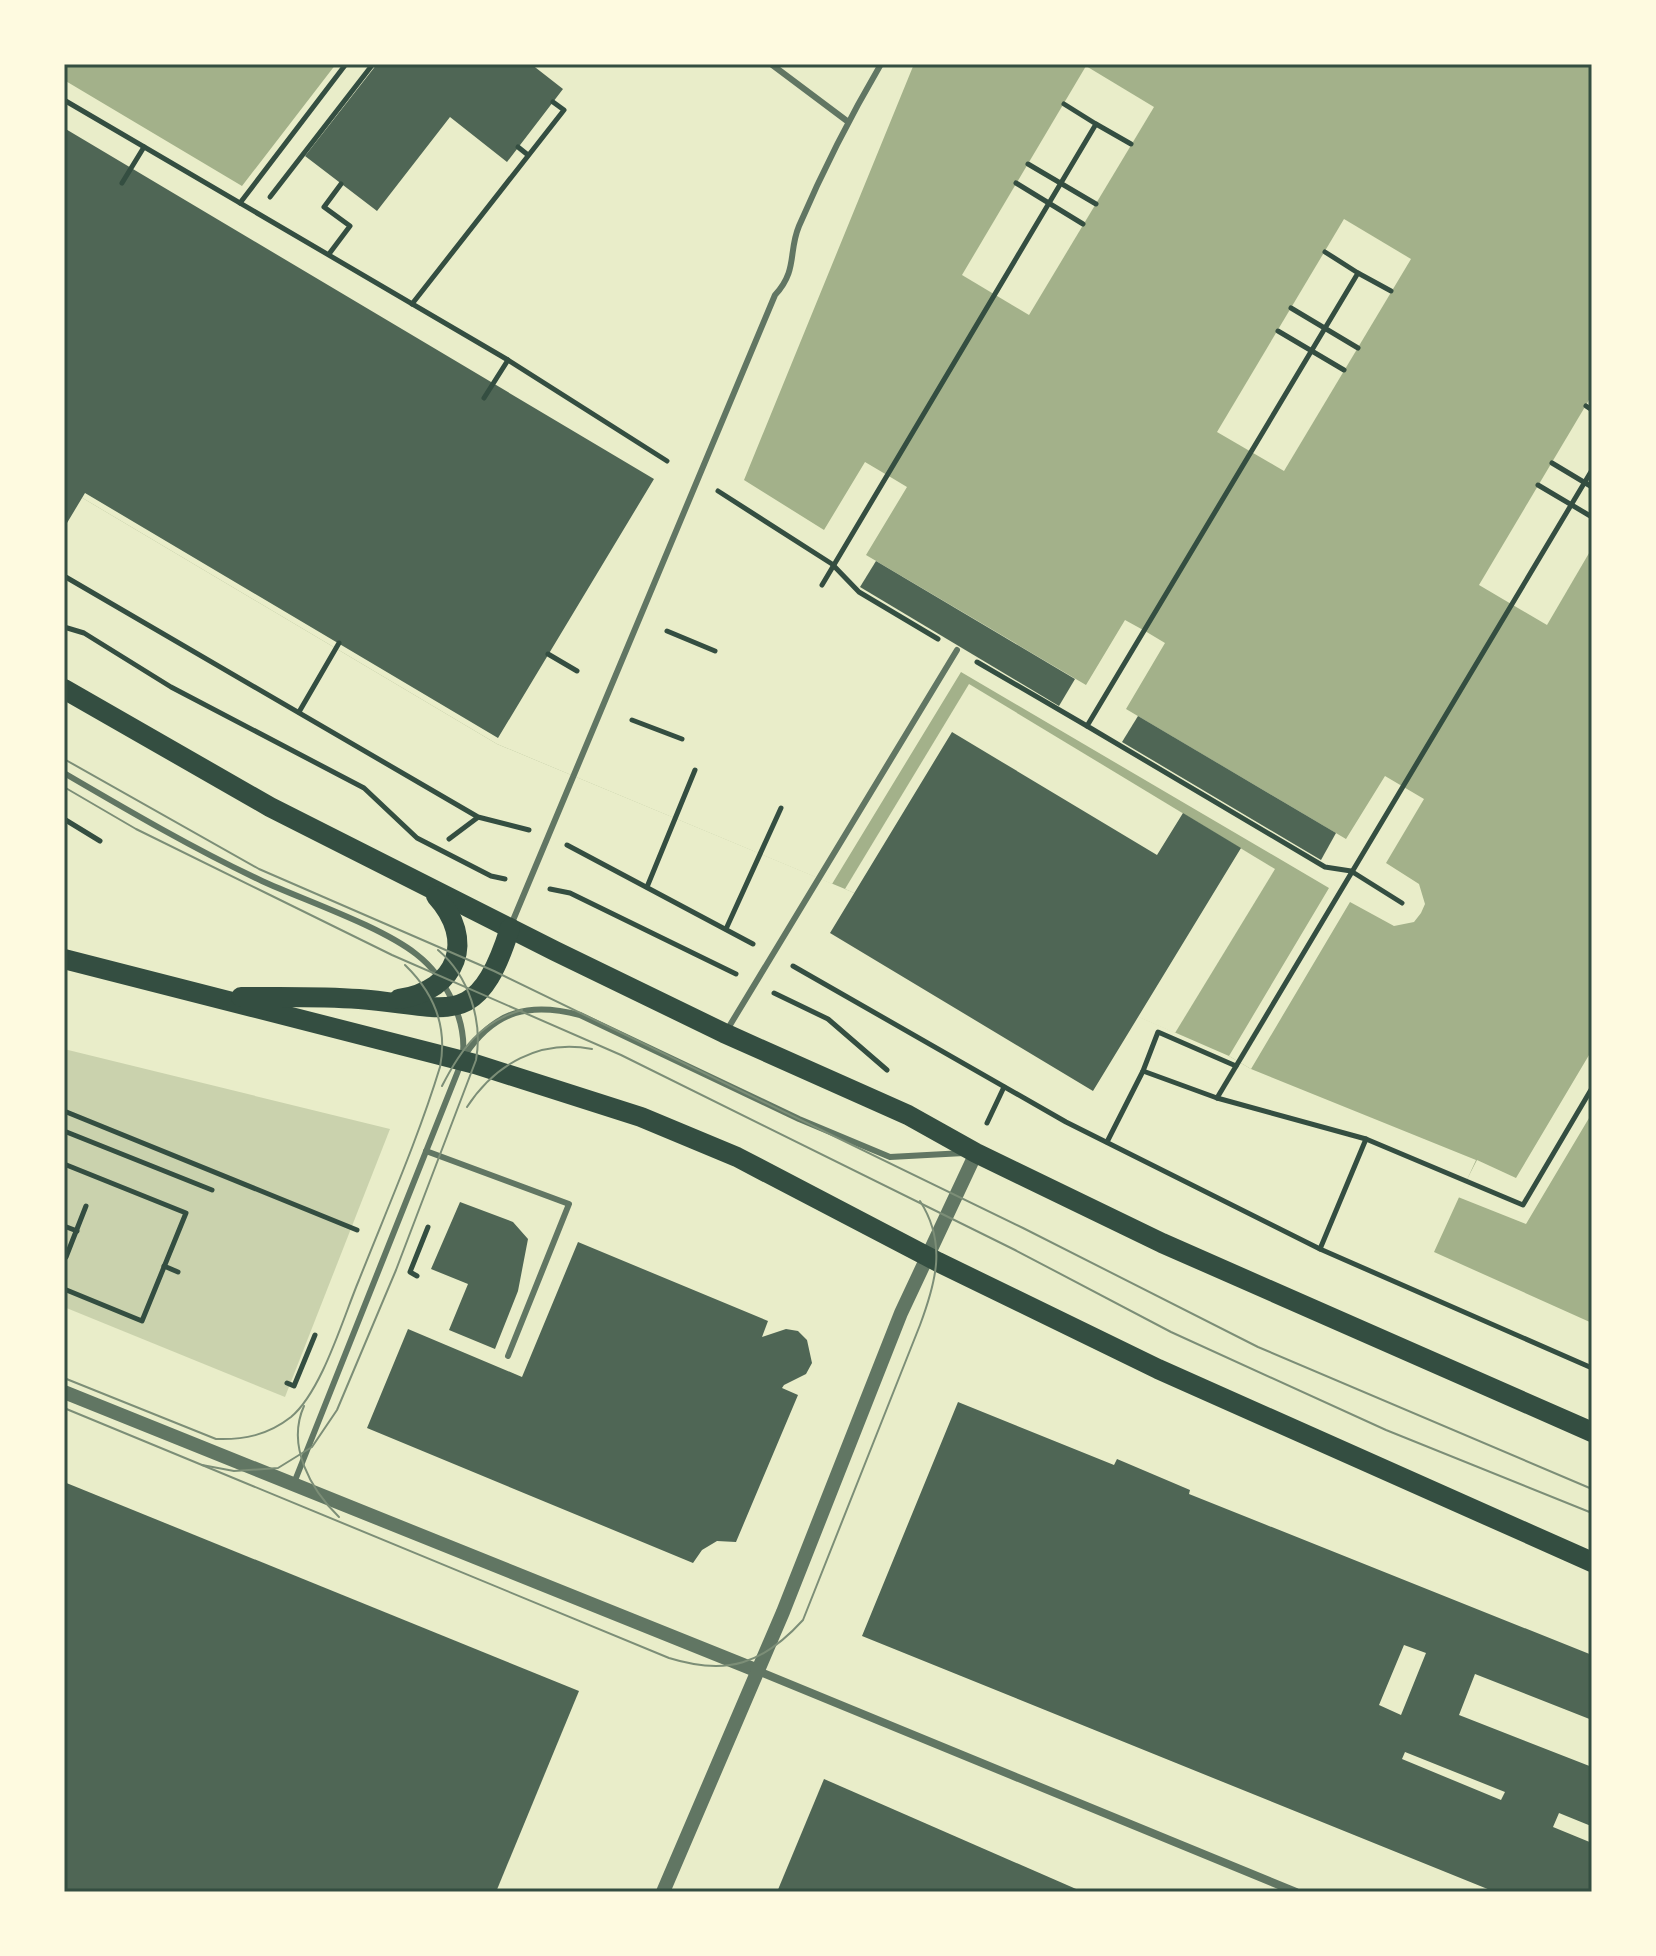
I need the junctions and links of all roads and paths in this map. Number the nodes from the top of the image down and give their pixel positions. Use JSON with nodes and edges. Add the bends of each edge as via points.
{"nodes":[{"id":1,"x":346,"y":64,"type":"edge"},
{"id":2,"x":373,"y":64,"type":"edge"},
{"id":3,"x":771,"y":64,"type":"edge"},
{"id":4,"x":881,"y":64,"type":"edge"},
{"id":5,"x":64,"y":100,"type":"edge"},
{"id":6,"x":553,"y":102,"type":"dead end"},
{"id":7,"x":1064,"y":104,"type":"dead end"},
{"id":8,"x":847,"y":121,"type":"junction"},
{"id":9,"x":1096,"y":124,"type":"junction"},
{"id":10,"x":1131,"y":144,"type":"dead end"},
{"id":11,"x":144,"y":147,"type":"junction"},
{"id":12,"x":518,"y":147,"type":"dead end"},
{"id":13,"x":528,"y":155,"type":"junction"},
{"id":14,"x":1028,"y":164,"type":"dead end"},
{"id":15,"x":122,"y":183,"type":"dead end"},
{"id":16,"x":1016,"y":183,"type":"dead end"},
{"id":17,"x":1060,"y":183,"type":"junction"},
{"id":18,"x":341,"y":184,"type":"dead end"},
{"id":19,"x":270,"y":197,"type":"dead end"},
{"id":20,"x":240,"y":203,"type":"junction"},
{"id":21,"x":1049,"y":203,"type":"junction"},
{"id":22,"x":1096,"y":204,"type":"dead end"},
{"id":23,"x":1083,"y":224,"type":"dead end"},
{"id":24,"x":1325,"y":252,"type":"dead end"},
{"id":25,"x":329,"y":254,"type":"junction"},
{"id":26,"x":1358,"y":273,"type":"junction"},
{"id":27,"x":1391,"y":291,"type":"dead end"},
{"id":28,"x":412,"y":304,"type":"junction"},
{"id":29,"x":1291,"y":308,"type":"dead end"},
{"id":30,"x":1325,"y":328,"type":"junction"},
{"id":31,"x":1278,"y":331,"type":"dead end"},
{"id":32,"x":1358,"y":348,"type":"dead end"},
{"id":33,"x":1311,"y":351,"type":"junction"},
{"id":34,"x":508,"y":360,"type":"junction"},
{"id":35,"x":1344,"y":370,"type":"dead end"},
{"id":36,"x":484,"y":398,"type":"dead end"},
{"id":37,"x":1586,"y":406,"type":"dead end"},
{"id":38,"x":1592,"y":410,"type":"edge"},
{"id":39,"x":667,"y":461,"type":"dead end"},
{"id":40,"x":1552,"y":463,"type":"dead end"},
{"id":41,"x":1592,"y":470,"type":"edge"},
{"id":42,"x":1585,"y":482,"type":"junction"},
{"id":43,"x":1538,"y":485,"type":"dead end"},
{"id":44,"x":1592,"y":487,"type":"edge"},
{"id":45,"x":716,"y":490,"type":"dead end"},
{"id":46,"x":1572,"y":505,"type":"junction"},
{"id":47,"x":1592,"y":517,"type":"edge"},
{"id":48,"x":832,"y":564,"type":"junction"},
{"id":49,"x":64,"y":576,"type":"edge"},
{"id":50,"x":822,"y":585,"type":"dead end"},
{"id":51,"x":64,"y":627,"type":"edge"},
{"id":52,"x":667,"y":631,"type":"dead end"},
{"id":53,"x":339,"y":643,"type":"dead end"},
{"id":54,"x":957,"y":650,"type":"dead end"},
{"id":55,"x":715,"y":651,"type":"dead end"},
{"id":56,"x":548,"y":654,"type":"dead end"},
{"id":57,"x":577,"y":671,"type":"dead end"},
{"id":58,"x":64,"y":689,"type":"edge"},
{"id":59,"x":299,"y":712,"type":"junction"},
{"id":60,"x":632,"y":720,"type":"dead end"},
{"id":61,"x":682,"y":739,"type":"dead end"},
{"id":62,"x":695,"y":770,"type":"dead end"},
{"id":63,"x":64,"y":773,"type":"edge"},
{"id":64,"x":781,"y":808,"type":"dead end"},
{"id":65,"x":478,"y":817,"type":"junction"},
{"id":66,"x":64,"y":819,"type":"edge"},
{"id":67,"x":547,"y":835,"type":"junction"},
{"id":68,"x":449,"y":839,"type":"dead end"},
{"id":69,"x":100,"y":841,"type":"dead end"},
{"id":70,"x":1351,"y":871,"type":"junction"},
{"id":71,"x":527,"y":884,"type":"junction"},
{"id":72,"x":428,"y":886,"type":"junction"},
{"id":73,"x":647,"y":888,"type":"junction"},
{"id":74,"x":1402,"y":903,"type":"dead end"},
{"id":75,"x":510,"y":928,"type":"junction"},
{"id":76,"x":726,"y":929,"type":"junction"},
{"id":77,"x":773,"y":954,"type":"junction"},
{"id":78,"x":64,"y":959,"type":"edge"},
{"id":79,"x":441,"y":982,"type":"junction"},
{"id":80,"x":754,"y":983,"type":"junction"},
{"id":81,"x":207,"y":996,"type":"junction"},
{"id":82,"x":383,"y":1002,"type":"junction"},
{"id":83,"x":455,"y":1008,"type":"junction"},
{"id":84,"x":724,"y":1033,"type":"junction"},
{"id":85,"x":462,"y":1061,"type":"junction"},
{"id":86,"x":1237,"y":1067,"type":"junction"},
{"id":87,"x":1143,"y":1071,"type":"junction"},
{"id":88,"x":899,"y":1077,"type":"dead end"},
{"id":89,"x":1004,"y":1087,"type":"junction"},
{"id":90,"x":1592,"y":1088,"type":"edge"},
{"id":91,"x":1217,"y":1098,"type":"junction"},
{"id":92,"x":64,"y":1111,"type":"edge"},
{"id":93,"x":975,"y":1117,"type":"dead end"},
{"id":94,"x":987,"y":1123,"type":"junction"},
{"id":95,"x":999,"y":1129,"type":"dead end"},
{"id":96,"x":64,"y":1131,"type":"edge"},
{"id":97,"x":1366,"y":1139,"type":"junction"},
{"id":98,"x":1107,"y":1142,"type":"junction"},
{"id":99,"x":426,"y":1151,"type":"junction"},
{"id":100,"x":976,"y":1153,"type":"junction"},
{"id":101,"x":64,"y":1164,"type":"edge"},
{"id":102,"x":212,"y":1190,"type":"dead end"},
{"id":103,"x":86,"y":1206,"type":"dead end"},
{"id":104,"x":64,"y":1226,"type":"edge"},
{"id":105,"x":428,"y":1227,"type":"dead end"},
{"id":106,"x":357,"y":1230,"type":"dead end"},
{"id":107,"x":77,"y":1231,"type":"junction"},
{"id":108,"x":1320,"y":1249,"type":"junction"},
{"id":109,"x":927,"y":1255,"type":"junction"},
{"id":110,"x":66,"y":1257,"type":"dead end"},
{"id":111,"x":164,"y":1266,"type":"junction"},
{"id":112,"x":178,"y":1272,"type":"dead end"},
{"id":113,"x":417,"y":1276,"type":"dead end"},
{"id":114,"x":64,"y":1289,"type":"edge"},
{"id":115,"x":315,"y":1335,"type":"dead end"},
{"id":116,"x":508,"y":1356,"type":"dead end"},
{"id":117,"x":1592,"y":1368,"type":"edge"},
{"id":118,"x":287,"y":1383,"type":"dead end"},
{"id":119,"x":64,"y":1392,"type":"edge"},
{"id":120,"x":1592,"y":1432,"type":"edge"},
{"id":121,"x":292,"y":1486,"type":"junction"},
{"id":122,"x":1592,"y":1562,"type":"edge"},
{"id":123,"x":758,"y":1671,"type":"junction"},
{"id":124,"x":663,"y":1892,"type":"edge"},
{"id":125,"x":1296,"y":1892,"type":"edge"}],
"edges":[{"from":1,"to":20,"type":"path"},
{"from":2,"to":19,"type":"path"},
{"from":3,"to":8,"type":"lane"},
{"from":4,"to":8,"type":"lane"},
{"from":5,"to":11,"type":"path"},
{"from":6,"to":13,"type":"path","via":[[564,110]]},
{"from":7,"to":9,"type":"path"},
{"from":8,"to":67,"type":"lane","via":[[797,231],[785,284],[775,295],[708,449]]},
{"from":9,"to":10,"type":"path"},
{"from":9,"to":17,"type":"path"},
{"from":11,"to":15,"type":"path"},
{"from":11,"to":20,"type":"path"},
{"from":12,"to":13,"type":"path"},
{"from":13,"to":28,"type":"path"},
{"from":14,"to":17,"type":"path"},
{"from":16,"to":21,"type":"path"},
{"from":17,"to":21,"type":"path"},
{"from":17,"to":22,"type":"path"},
{"from":18,"to":25,"type":"path","via":[[324,207],[350,226]]},
{"from":20,"to":25,"type":"path"},
{"from":21,"to":23,"type":"path"},
{"from":21,"to":48,"type":"path"},
{"from":24,"to":26,"type":"path"},
{"from":25,"to":28,"type":"path"},
{"from":26,"to":27,"type":"path"},
{"from":26,"to":30,"type":"path"},
{"from":28,"to":34,"type":"path"},
{"from":29,"to":30,"type":"path"},
{"from":30,"to":32,"type":"path"},
{"from":30,"to":33,"type":"path"},
{"from":31,"to":33,"type":"path"},
{"from":33,"to":35,"type":"path"},
{"from":33,"to":70,"type":"path","via":[[1087,726],[1325,867]]},
{"from":34,"to":36,"type":"path"},
{"from":34,"to":39,"type":"path"},
{"from":37,"to":38,"type":"path"},
{"from":40,"to":42,"type":"path"},
{"from":41,"to":42,"type":"path"},
{"from":42,"to":44,"type":"path"},
{"from":42,"to":46,"type":"path"},
{"from":43,"to":46,"type":"path"},
{"from":45,"to":48,"type":"path"},
{"from":46,"to":47,"type":"path"},
{"from":46,"to":70,"type":"path"},
{"from":48,"to":50,"type":"path"},
{"from":49,"to":59,"type":"path"},
{"from":51,"to":71,"type":"path","via":[[84,633],[171,687],[364,788],[417,838],[491,876]]},
{"from":52,"to":55,"type":"path"},
{"from":53,"to":59,"type":"path"},
{"from":54,"to":77,"type":"lane"},
{"from":56,"to":57,"type":"path"},
{"from":58,"to":72,"type":"main road","via":[[270,807]]},
{"from":59,"to":65,"type":"path"},
{"from":60,"to":61,"type":"path"},
{"from":62,"to":73,"type":"path"},
{"from":63,"to":79,"type":"lane","via":[[217,858],[399,943],[417,954]]},
{"from":64,"to":76,"type":"path"},
{"from":65,"to":67,"type":"path"},
{"from":65,"to":68,"type":"path"},
{"from":66,"to":69,"type":"path"},
{"from":67,"to":71,"type":"lane"},
{"from":67,"to":73,"type":"path"},
{"from":70,"to":74,"type":"path"},
{"from":70,"to":86,"type":"path"},
{"from":71,"to":75,"type":"lane"},
{"from":71,"to":80,"type":"path","via":[[570,893]]},
{"from":72,"to":75,"type":"main road"},
{"from":72,"to":79,"type":"main road","via":[[453,914],[458,935],[452,965]]},
{"from":73,"to":76,"type":"path"},
{"from":75,"to":83,"type":"main road","via":[[488,983]]},
{"from":75,"to":84,"type":"main road"},
{"from":76,"to":77,"type":"path"},
{"from":77,"to":80,"type":"lane"},
{"from":77,"to":89,"type":"path"},
{"from":78,"to":81,"type":"main road"},
{"from":79,"to":82,"type":"main road","via":[[416,996]]},
{"from":79,"to":83,"type":"lane"},
{"from":80,"to":84,"type":"lane"},
{"from":80,"to":88,"type":"path","via":[[828,1019]]},
{"from":81,"to":82,"type":"main road"},
{"from":81,"to":85,"type":"main road"},
{"from":82,"to":83,"type":"main road"},
{"from":83,"to":85,"type":"lane","via":[[465,1046]]},
{"from":84,"to":100,"type":"main road","via":[[908,1115]]},
{"from":85,"to":99,"type":"lane"},
{"from":85,"to":100,"type":"lane","via":[[479,1035],[496,1023],[520,1011],[552,1008],[580,1015],[890,1157]]},
{"from":85,"to":109,"type":"main road","via":[[550,1085],[737,1157]]},
{"from":86,"to":87,"type":"path","via":[[1158,1032]]},
{"from":86,"to":91,"type":"path"},
{"from":87,"to":91,"type":"path"},
{"from":87,"to":98,"type":"path"},
{"from":89,"to":94,"type":"path"},
{"from":89,"to":98,"type":"path"},
{"from":90,"to":97,"type":"path","via":[[1523,1205]]},
{"from":91,"to":97,"type":"path"},
{"from":92,"to":106,"type":"path"},
{"from":93,"to":94,"type":"path"},
{"from":94,"to":95,"type":"path"},
{"from":96,"to":102,"type":"path"},
{"from":97,"to":108,"type":"path"},
{"from":98,"to":108,"type":"path"},
{"from":99,"to":116,"type":"lane","via":[[569,1204]]},
{"from":99,"to":121,"type":"lane"},
{"from":100,"to":109,"type":"street"},
{"from":100,"to":120,"type":"main road","via":[[1162,1243]]},
{"from":101,"to":111,"type":"path","via":[[186,1213]]},
{"from":103,"to":107,"type":"path"},
{"from":104,"to":107,"type":"path"},
{"from":105,"to":113,"type":"path","via":[[410,1272]]},
{"from":107,"to":110,"type":"path"},
{"from":108,"to":117,"type":"path"},
{"from":109,"to":122,"type":"main road","via":[[1158,1369]]},
{"from":109,"to":123,"type":"street"},
{"from":111,"to":112,"type":"path"},
{"from":111,"to":114,"type":"path","via":[[142,1321]]},
{"from":115,"to":118,"type":"path","via":[[294,1386]]},
{"from":119,"to":121,"type":"street"},
{"from":121,"to":123,"type":"street"},
{"from":123,"to":124,"type":"street"},
{"from":123,"to":125,"type":"street"}]}
